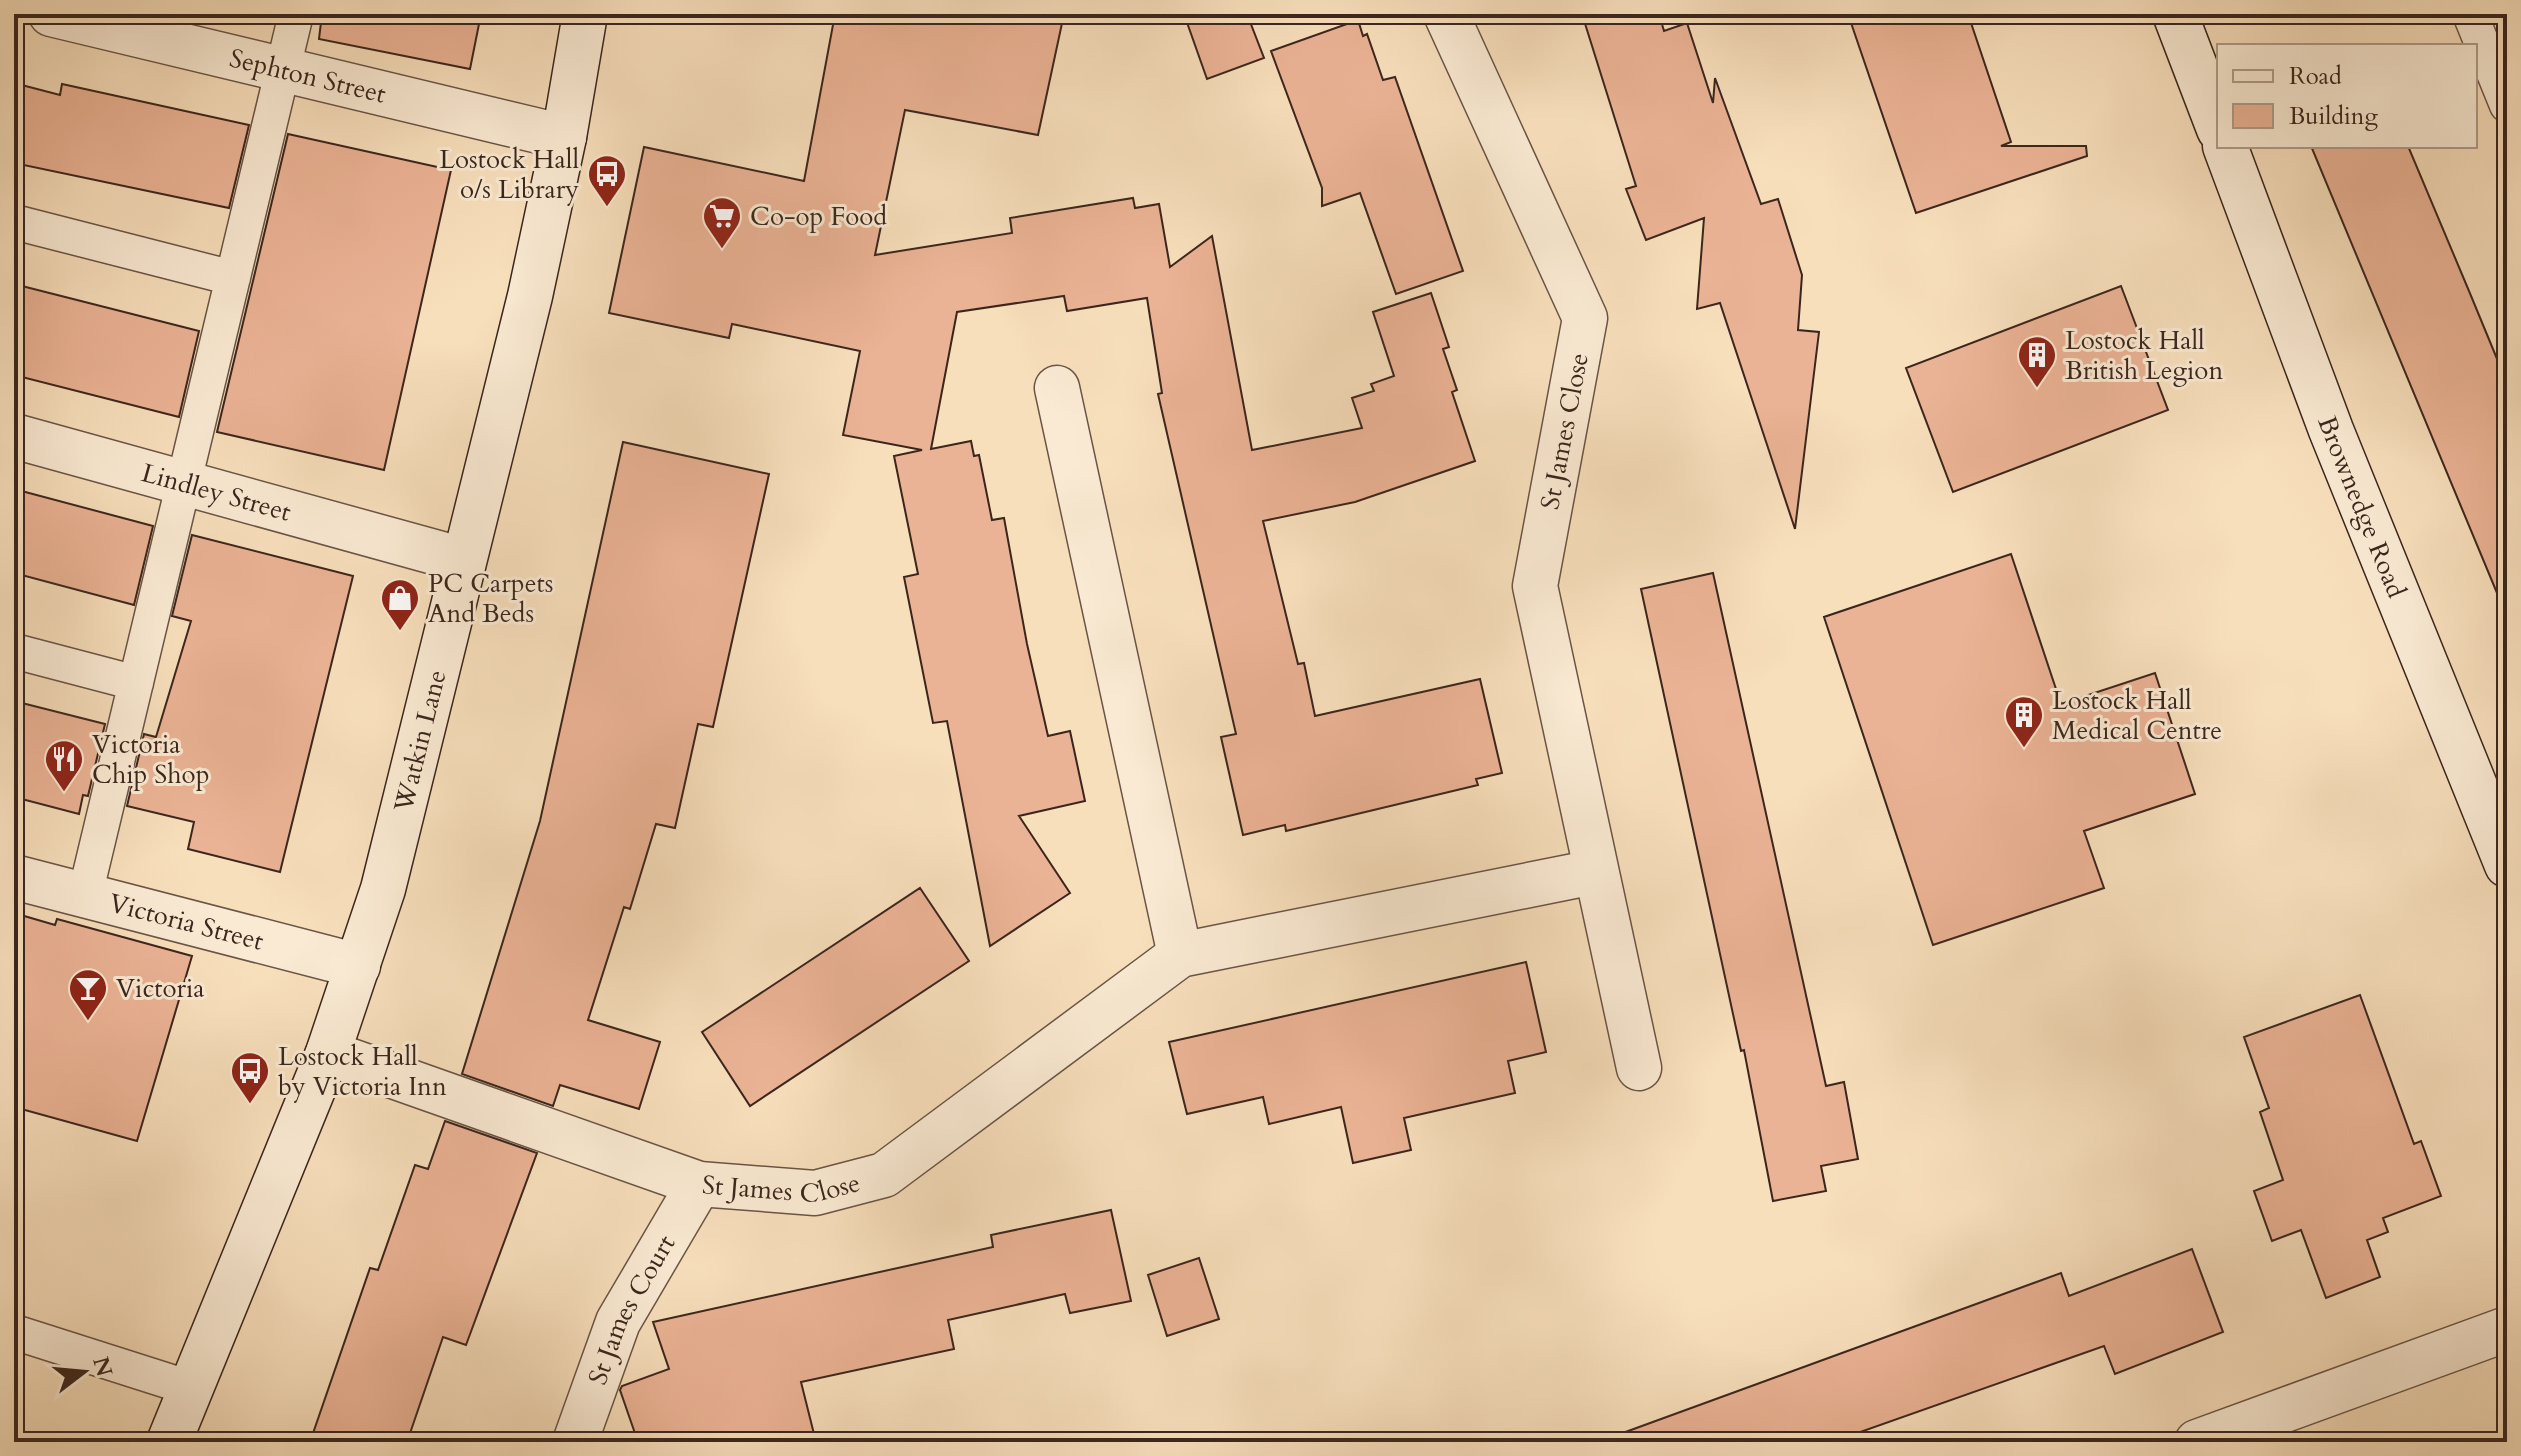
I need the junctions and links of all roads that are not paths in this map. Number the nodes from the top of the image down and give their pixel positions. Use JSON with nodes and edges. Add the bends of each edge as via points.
{"nodes":[{"id":1,"x":51,"y":14,"type":"edge"},
{"id":2,"x":296,"y":14,"type":"edge"},
{"id":3,"x":585,"y":14,"type":"edge"},
{"id":4,"x":1446,"y":14,"type":"edge"},
{"id":5,"x":2175,"y":14,"type":"edge"},
{"id":6,"x":2470,"y":14,"type":"edge"},
{"id":7,"x":283,"y":70,"type":"junction"},
{"id":8,"x":2507,"y":105,"type":"edge"},
{"id":9,"x":2217,"y":124,"type":"edge"},
{"id":10,"x":564,"y":137,"type":"junction"},
{"id":11,"x":2226,"y":148,"type":"edge"},
{"id":12,"x":14,"y":222,"type":"edge"},
{"id":13,"x":233,"y":278,"type":"junction"},
{"id":14,"x":1057,"y":388,"type":"dead end"},
{"id":15,"x":14,"y":436,"type":"edge"},
{"id":16,"x":184,"y":482,"type":"junction"},
{"id":17,"x":463,"y":560,"type":"junction"},
{"id":18,"x":14,"y":651,"type":"edge"},
{"id":19,"x":136,"y":683,"type":"junction"},
{"id":20,"x":2507,"y":865,"type":"edge"},
{"id":21,"x":1594,"y":872,"type":"junction"},
{"id":22,"x":14,"y":877,"type":"edge"},
{"id":23,"x":85,"y":895,"type":"junction"},
{"id":24,"x":1180,"y":955,"type":"junction"},
{"id":25,"x":358,"y":966,"type":"junction"},
{"id":26,"x":328,"y":1053,"type":"junction"},
{"id":27,"x":1639,"y":1068,"type":"dead end"},
{"id":28,"x":699,"y":1184,"type":"junction"},
{"id":29,"x":2507,"y":1329,"type":"edge"},
{"id":30,"x":14,"y":1332,"type":"edge"},
{"id":31,"x":193,"y":1389,"type":"junction"},
{"id":32,"x":169,"y":1442,"type":"edge"},
{"id":33,"x":575,"y":1442,"type":"edge"},
{"id":34,"x":2197,"y":1442,"type":"edge"}],
"edges":[{"from":1,"to":7,"type":"street","name":"Sephton Street"},
{"from":2,"to":7,"type":"lane"},
{"from":3,"to":10,"type":"street","name":"Watkin Lane"},
{"from":4,"to":21,"type":"street","name":"St James Close","via":[[1585,318],[1535,586]]},
{"from":5,"to":9,"type":"street"},
{"from":6,"to":8,"type":"lane"},
{"from":7,"to":10,"type":"street","name":"Sephton Street"},
{"from":7,"to":13,"type":"lane"},
{"from":10,"to":17,"type":"street","name":"Watkin Lane"},
{"from":11,"to":20,"type":"street","name":"Brownedge Road","via":[[2331,430]]},
{"from":12,"to":13,"type":"lane"},
{"from":13,"to":16,"type":"lane"},
{"from":14,"to":24,"type":"street"},
{"from":15,"to":16,"type":"street","name":"Lindley Street"},
{"from":16,"to":17,"type":"street","name":"Lindley Street"},
{"from":16,"to":19,"type":"lane"},
{"from":17,"to":25,"type":"street","name":"Watkin Lane","via":[[383,889]]},
{"from":18,"to":19,"type":"lane"},
{"from":19,"to":23,"type":"lane"},
{"from":21,"to":24,"type":"street","name":"St James Close"},
{"from":21,"to":27,"type":"street","name":"St James Close"},
{"from":22,"to":23,"type":"street","name":"Victoria Street"},
{"from":23,"to":25,"type":"street","name":"Victoria Street"},
{"from":24,"to":28,"type":"street","name":"St James Close","via":[[884,1175],[815,1193]]},
{"from":25,"to":26,"type":"street","name":"Watkin Lane"},
{"from":26,"to":28,"type":"street","name":"St James Close"},
{"from":26,"to":31,"type":"street","name":"Watkin Lane"},
{"from":28,"to":33,"type":"street","name":"St James Court","via":[[618,1322]]},
{"from":29,"to":34,"type":"street"},
{"from":30,"to":31,"type":"lane"},
{"from":31,"to":32,"type":"street","name":"Watkin Lane"}]}
